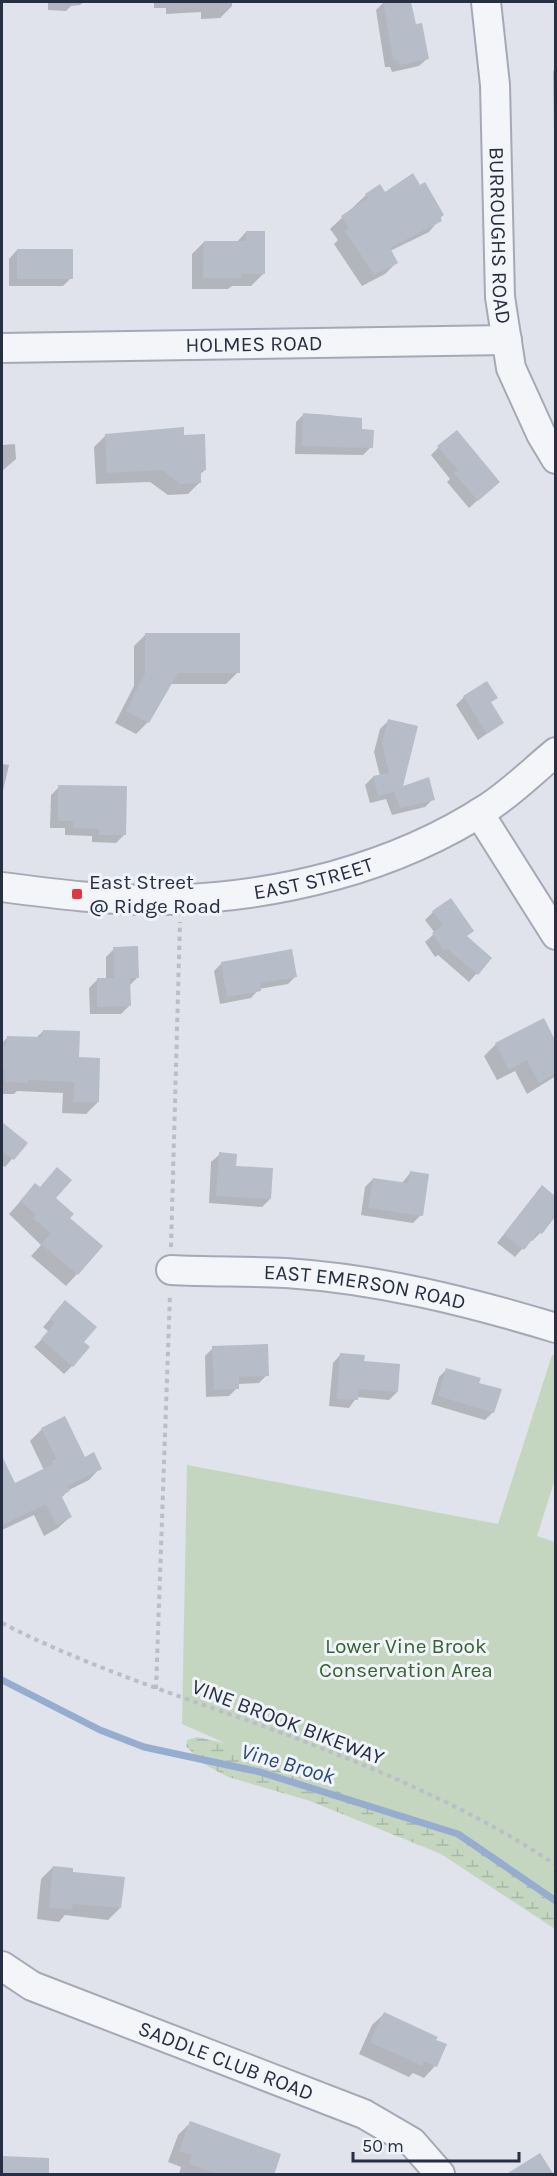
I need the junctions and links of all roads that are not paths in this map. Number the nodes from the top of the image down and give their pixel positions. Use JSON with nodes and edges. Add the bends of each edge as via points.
{"nodes":[{"id":1,"x":486,"y":2,"type":"edge"},
{"id":2,"x":507,"y":340,"type":"junction"},
{"id":3,"x":2,"y":348,"type":"edge"},
{"id":4,"x":555,"y":459,"type":"edge"},
{"id":5,"x":555,"y":752,"type":"edge"},
{"id":6,"x":479,"y":813,"type":"junction"},
{"id":7,"x":2,"y":887,"type":"edge"},
{"id":8,"x":555,"y":935,"type":"edge"},
{"id":9,"x":171,"y":1270,"type":"dead end"},
{"id":10,"x":555,"y":1329,"type":"edge"},
{"id":11,"x":2,"y":1966,"type":"edge"},
{"id":12,"x":440,"y":2175,"type":"edge"}],
"edges":[{"from":1,"to":2,"type":"street","name":"BURROUGHS ROAD","via":[[495,85],[500,297]]},
{"from":2,"to":3,"type":"street","name":"HOLMES ROAD"},
{"from":2,"to":4,"type":"street","name":"BURROUGHS ROAD","via":[[511,368]]},
{"from":5,"to":6,"type":"street","name":"EAST STREET"},
{"from":6,"to":7,"type":"street","name":"EAST STREET","via":[[380,862],[300,884],[164,900]]},
{"from":6,"to":8,"type":"street"},
{"from":9,"to":10,"type":"street","name":"EAST EMERSON ROAD","via":[[286,1273],[409,1289],[469,1302]]},
{"from":11,"to":12,"type":"street","name":"SADDLE CLUB ROAD","via":[[32,1986],[364,2115],[412,2142]]}]}
